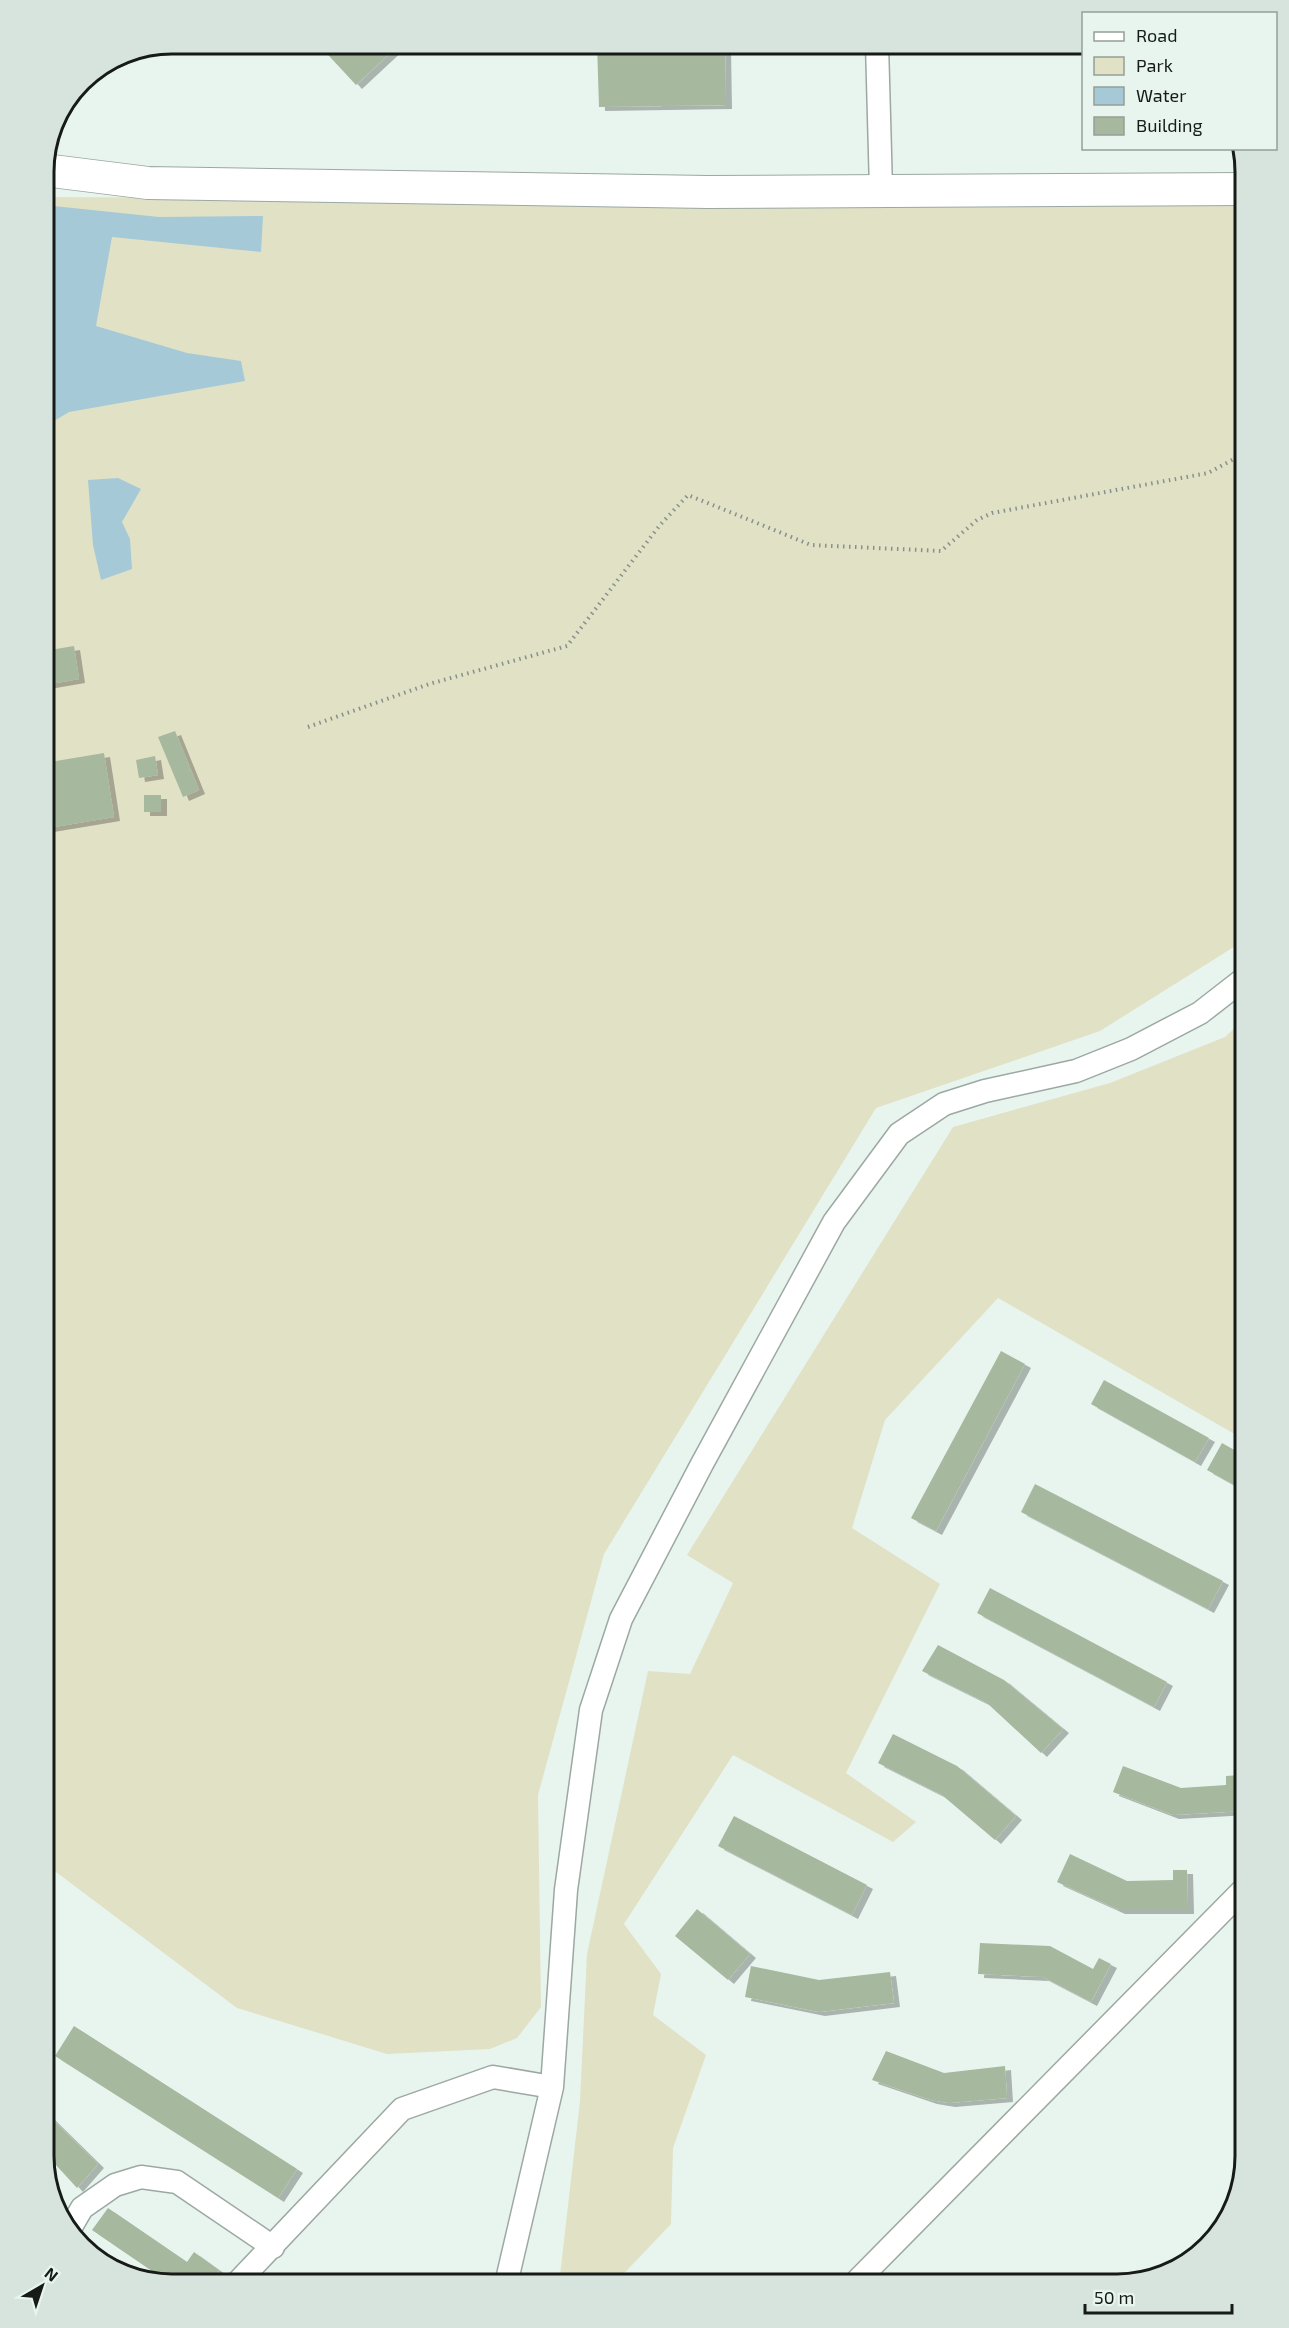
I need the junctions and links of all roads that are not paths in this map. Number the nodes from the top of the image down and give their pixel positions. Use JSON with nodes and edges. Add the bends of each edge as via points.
{"nodes":[{"id":1,"x":877,"y":54,"type":"edge"},
{"id":2,"x":54,"y":171,"type":"edge"},
{"id":3,"x":1235,"y":189,"type":"edge"},
{"id":4,"x":881,"y":190,"type":"junction"},
{"id":5,"x":1235,"y":986,"type":"edge"},
{"id":6,"x":1235,"y":1898,"type":"edge"},
{"id":7,"x":552,"y":2087,"type":"junction"},
{"id":8,"x":74,"y":2222,"type":"edge"},
{"id":9,"x":273,"y":2247,"type":"junction"},
{"id":10,"x":246,"y":2274,"type":"edge"},
{"id":11,"x":508,"y":2274,"type":"edge"},
{"id":12,"x":864,"y":2274,"type":"edge"}],
"edges":[{"from":1,"to":4,"type":"street"},
{"from":2,"to":4,"type":"street","via":[[148,183],[708,192]]},
{"from":3,"to":4,"type":"street"},
{"from":5,"to":7,"type":"street","via":[[1200,1013],[1131,1049],[1076,1071],[944,1104],[899,1134],[834,1222],[621,1619],[591,1710],[566,1890]]},
{"from":6,"to":12,"type":"street"},
{"from":7,"to":9,"type":"street","via":[[493,2077],[402,2109]]},
{"from":7,"to":11,"type":"street"},
{"from":8,"to":9,"type":"street","via":[[82,2208],[115,2184],[141,2177],[177,2182]]},
{"from":9,"to":10,"type":"street"}]}
